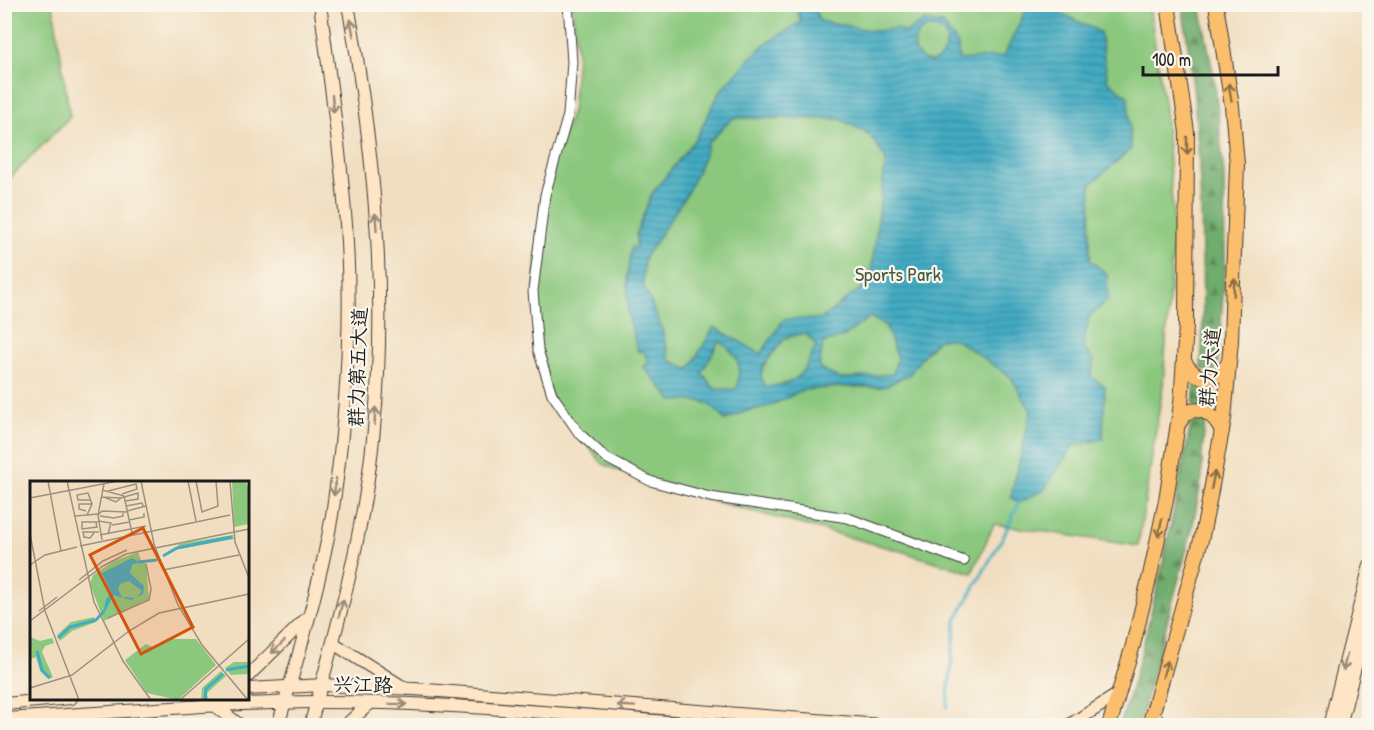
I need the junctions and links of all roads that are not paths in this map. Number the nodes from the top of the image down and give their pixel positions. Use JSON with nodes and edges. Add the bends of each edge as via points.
{"nodes":[{"id":1,"x":320,"y":4,"type":"edge"},
{"id":2,"x":348,"y":4,"type":"edge"},
{"id":3,"x":568,"y":4,"type":"edge"},
{"id":4,"x":1168,"y":4,"type":"edge"},
{"id":5,"x":1216,"y":4,"type":"edge"},
{"id":6,"x":1230,"y":359,"type":"junction"},
{"id":7,"x":1184,"y":361,"type":"junction"},
{"id":8,"x":1179,"y":423,"type":"junction"},
{"id":9,"x":1222,"y":431,"type":"junction"},
{"id":10,"x":964,"y":561,"type":"dead end"},
{"id":11,"x":1370,"y":565,"type":"edge"},
{"id":12,"x":1370,"y":608,"type":"edge"},
{"id":13,"x":308,"y":618,"type":"junction"},
{"id":14,"x":333,"y":644,"type":"junction"},
{"id":15,"x":249,"y":675,"type":"edge"},
{"id":16,"x":322,"y":685,"type":"junction"},
{"id":17,"x":290,"y":686,"type":"junction"},
{"id":18,"x":249,"y":689,"type":"edge"},
{"id":19,"x":407,"y":689,"type":"junction"},
{"id":20,"x":1117,"y":695,"type":"junction"},
{"id":21,"x":58,"y":700,"type":"edge"},
{"id":22,"x":316,"y":702,"type":"junction"},
{"id":23,"x":4,"y":704,"type":"edge"},
{"id":24,"x":284,"y":704,"type":"junction"},
{"id":25,"x":369,"y":704,"type":"junction"},
{"id":26,"x":215,"y":706,"type":"junction"},
{"id":27,"x":4,"y":719,"type":"edge"},
{"id":28,"x":1151,"y":719,"type":"edge"},
{"id":29,"x":795,"y":722,"type":"edge"},
{"id":30,"x":241,"y":726,"type":"edge"},
{"id":31,"x":278,"y":726,"type":"edge"},
{"id":32,"x":310,"y":726,"type":"edge"},
{"id":33,"x":345,"y":726,"type":"edge"},
{"id":34,"x":720,"y":726,"type":"edge"},
{"id":35,"x":894,"y":726,"type":"edge"},
{"id":36,"x":1068,"y":726,"type":"edge"},
{"id":37,"x":1109,"y":726,"type":"edge"},
{"id":38,"x":1161,"y":726,"type":"edge"},
{"id":39,"x":1329,"y":726,"type":"edge"},
{"id":40,"x":1340,"y":726,"type":"edge"}],
"edges":[{"from":1,"to":13,"type":"main road","name":"群力第五大道","one_way":true,"via":[[344,190],[348,320],[343,427],[332,516]]},
{"from":14,"to":2,"type":"main road","name":"群力第五大道","one_way":true,"via":[[360,524],[374,430],[380,331],[372,164]]},
{"from":3,"to":10,"type":"street","via":[[572,62],[568,115],[545,195],[533,291],[537,350],[552,394],[578,432],[606,458],[650,481],[710,497],[848,518]]},
{"from":4,"to":7,"type":"main road","name":"群力大道","one_way":true,"via":[[1187,132]]},
{"from":6,"to":5,"type":"main road","name":"群力大道","one_way":true,"via":[[1237,164]]},
{"from":6,"to":7,"type":"main road","via":[[1222,374],[1212,378],[1192,371]]},
{"from":6,"to":9,"type":"main road","name":"群力大道"},
{"from":7,"to":8,"type":"main road","name":"群力大道"},
{"from":8,"to":9,"type":"main road","via":[[1187,412],[1199,410],[1213,417]]},
{"from":8,"to":20,"type":"main road","name":"群力大道","one_way":true,"via":[[1151,571]]},
{"from":28,"to":9,"type":"main road","name":"群力大道","one_way":true,"via":[[1201,540]]},
{"from":11,"to":39,"type":"main road","one_way":true},
{"from":12,"to":40,"type":"main road"},
{"from":13,"to":15,"type":"main road","one_way":true},
{"from":13,"to":17,"type":"main road","name":"群力第五大道"},
{"from":14,"to":16,"type":"main road","name":"群力第五大道"},
{"from":14,"to":19,"type":"main road"},
{"from":16,"to":17,"type":"main road","name":"兴江路"},
{"from":16,"to":19,"type":"main road","name":"兴江路"},
{"from":16,"to":22,"type":"main road","name":"群力第五大道"},
{"from":17,"to":18,"type":"main road","name":"兴江路"},
{"from":17,"to":24,"type":"main road","name":"群力第五大道"},
{"from":29,"to":19,"type":"main road","name":"兴江路","one_way":true},
{"from":20,"to":36,"type":"main road"},
{"from":20,"to":37,"type":"main road","name":"群力大道"},
{"from":21,"to":23,"type":"main road"},
{"from":22,"to":24,"type":"main road","name":"兴江路"},
{"from":22,"to":25,"type":"main road","name":"兴江路"},
{"from":22,"to":32,"type":"main road","name":"群力第五大道"},
{"from":24,"to":26,"type":"main road","name":"兴江路"},
{"from":24,"to":31,"type":"main road","name":"群力第五大道"},
{"from":25,"to":33,"type":"main road"},
{"from":25,"to":34,"type":"main road","name":"兴江路","one_way":true,"via":[[434,705]]},
{"from":26,"to":27,"type":"main road","name":"兴江路"},
{"from":26,"to":30,"type":"main road"},
{"from":28,"to":38,"type":"main road"},
{"from":29,"to":35,"type":"main road","name":"兴江路"}]}
